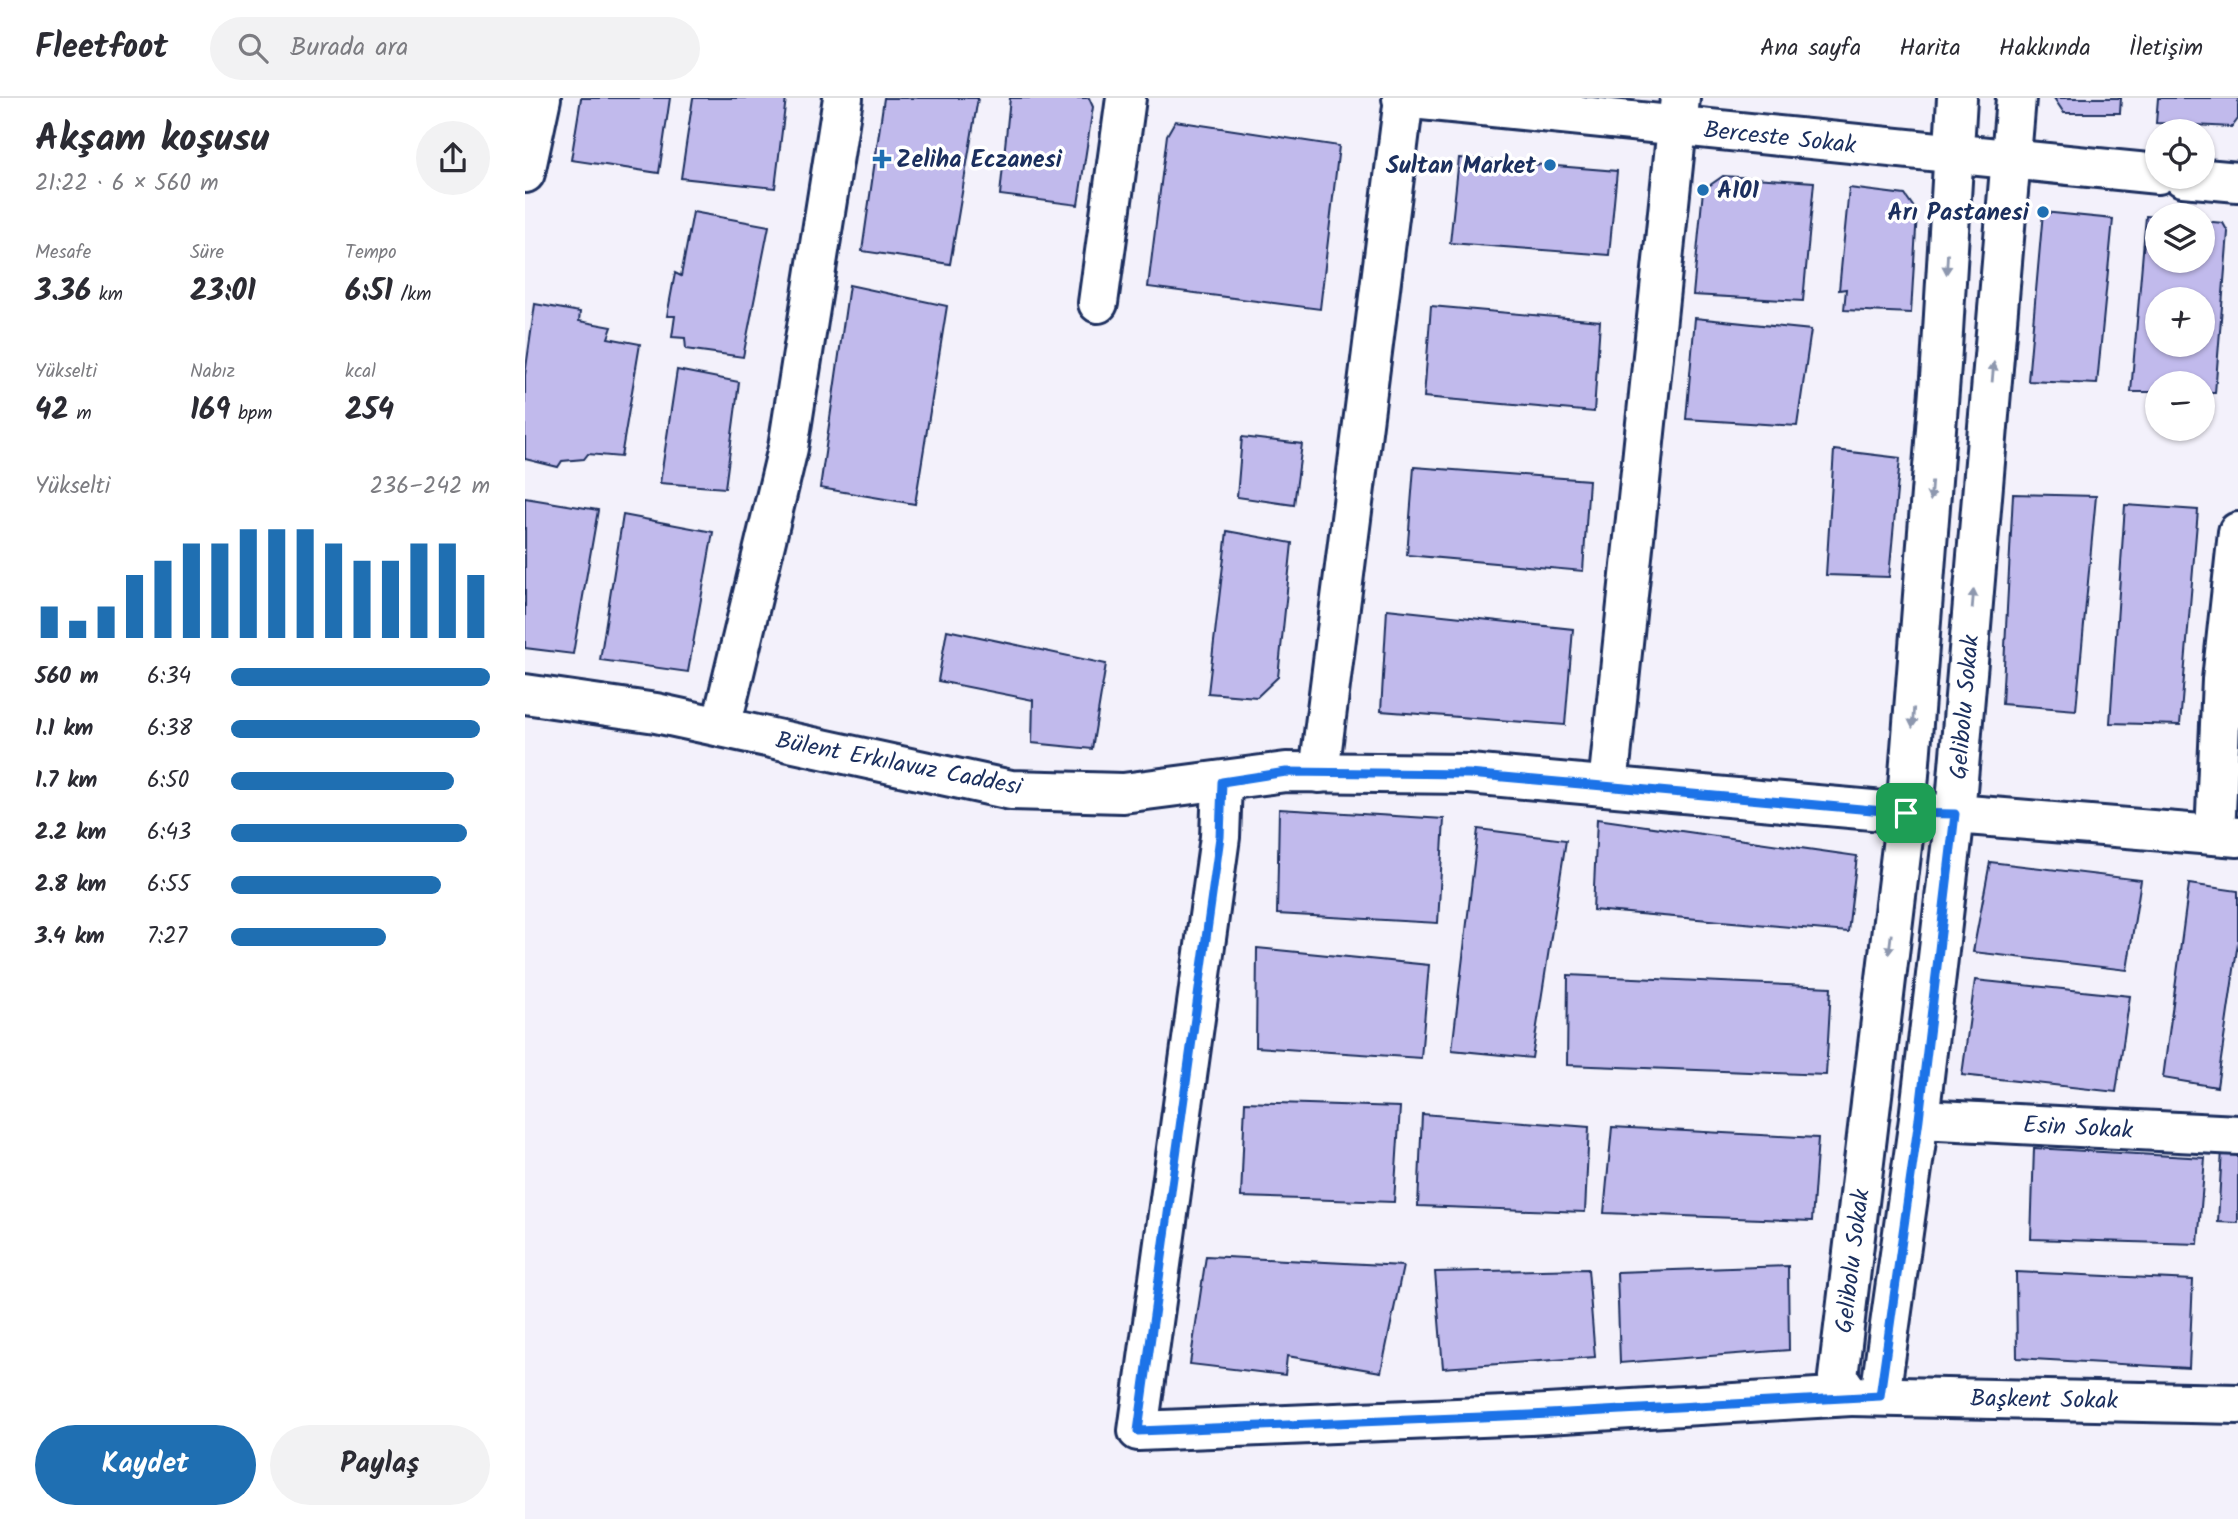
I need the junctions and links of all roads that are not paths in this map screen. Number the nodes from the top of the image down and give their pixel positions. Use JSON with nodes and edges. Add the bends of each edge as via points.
{"nodes":[{"id":1,"x":541,"y":98,"type":"edge"},
{"id":2,"x":843,"y":98,"type":"edge"},
{"id":3,"x":1126,"y":98,"type":"edge"},
{"id":4,"x":1403,"y":98,"type":"edge"},
{"id":5,"x":1957,"y":98,"type":"edge"},
{"id":6,"x":2015,"y":98,"type":"edge"},
{"id":7,"x":1678,"y":113,"type":"edge"},
{"id":8,"x":1954,"y":154,"type":"junction"},
{"id":9,"x":2011,"y":160,"type":"junction"},
{"id":10,"x":525,"y":173,"type":"edge"},
{"id":11,"x":2145,"y":173,"type":"edge"},
{"id":12,"x":2215,"y":180,"type":"edge"},
{"id":13,"x":2238,"y":182,"type":"edge"},
{"id":14,"x":1098,"y":303,"type":"dead end"},
{"id":15,"x":2238,"y":532,"type":"edge"},
{"id":16,"x":525,"y":694,"type":"edge"},
{"id":17,"x":721,"y":727,"type":"junction"},
{"id":18,"x":1318,"y":773,"type":"junction"},
{"id":19,"x":1222,"y":782,"type":"junction"},
{"id":20,"x":1608,"y":786,"type":"junction"},
{"id":21,"x":1906,"y":813,"type":"junction"},
{"id":22,"x":1955,"y":814,"type":"junction"},
{"id":23,"x":2227,"y":836,"type":"edge"},
{"id":24,"x":1919,"y":1119,"type":"junction"},
{"id":25,"x":2238,"y":1135,"type":"edge"},
{"id":26,"x":1856,"y":1390,"type":"junction"},
{"id":27,"x":2238,"y":1404,"type":"edge"}],
"edges":[{"from":1,"to":10,"type":"street"},
{"from":2,"to":17,"type":"street","via":[[788,448]]},
{"from":3,"to":14,"type":"street"},
{"from":4,"to":7,"type":"street","name":"Berceste Sokak"},
{"from":4,"to":18,"type":"street"},
{"from":5,"to":8,"type":"street","name":"Gelibolu Sokak"},
{"from":6,"to":9,"type":"street","name":"Gelibolu Sokak"},
{"from":7,"to":8,"type":"street","name":"Berceste Sokak"},
{"from":7,"to":20,"type":"street"},
{"from":8,"to":9,"type":"street","name":"Berceste Sokak"},
{"from":8,"to":21,"type":"street","name":"Gelibolu Sokak","one_way":true},
{"from":9,"to":11,"type":"street","name":"Berceste Sokak"},
{"from":22,"to":9,"type":"street","name":"Gelibolu Sokak","one_way":true},
{"from":12,"to":13,"type":"street"},
{"from":15,"to":23,"type":"street","via":[[2222,680]]},
{"from":16,"to":17,"type":"street","name":"Bülent Erkılavuz Caddesi"},
{"from":17,"to":19,"type":"street","name":"Bülent Erkılavuz Caddesi","via":[[1011,790],[1123,793]]},
{"from":18,"to":19,"type":"street","name":"Bülent Erkılavuz Caddesi","via":[[1286,772]]},
{"from":18,"to":20,"type":"street","name":"Bülent Erkılavuz Caddesi","via":[[1469,774]]},
{"from":19,"to":26,"type":"street","name":"Başkent Sokak","via":[[1220,837],[1138,1431],[1530,1415]]},
{"from":20,"to":21,"type":"street","name":"Bülent Erkılavuz Caddesi"},
{"from":21,"to":22,"type":"street","name":"Bülent Erkılavuz Caddesi"},
{"from":21,"to":26,"type":"street","name":"Gelibolu Sokak","one_way":true},
{"from":22,"to":23,"type":"street","name":"Bülent Erkılavuz Caddesi"},
{"from":22,"to":24,"type":"street","name":"Gelibolu Sokak"},
{"from":24,"to":25,"type":"street","name":"Esin Sokak"},
{"from":24,"to":26,"type":"street","name":"Gelibolu Sokak"},
{"from":26,"to":27,"type":"street","name":"Başkent Sokak"}]}
